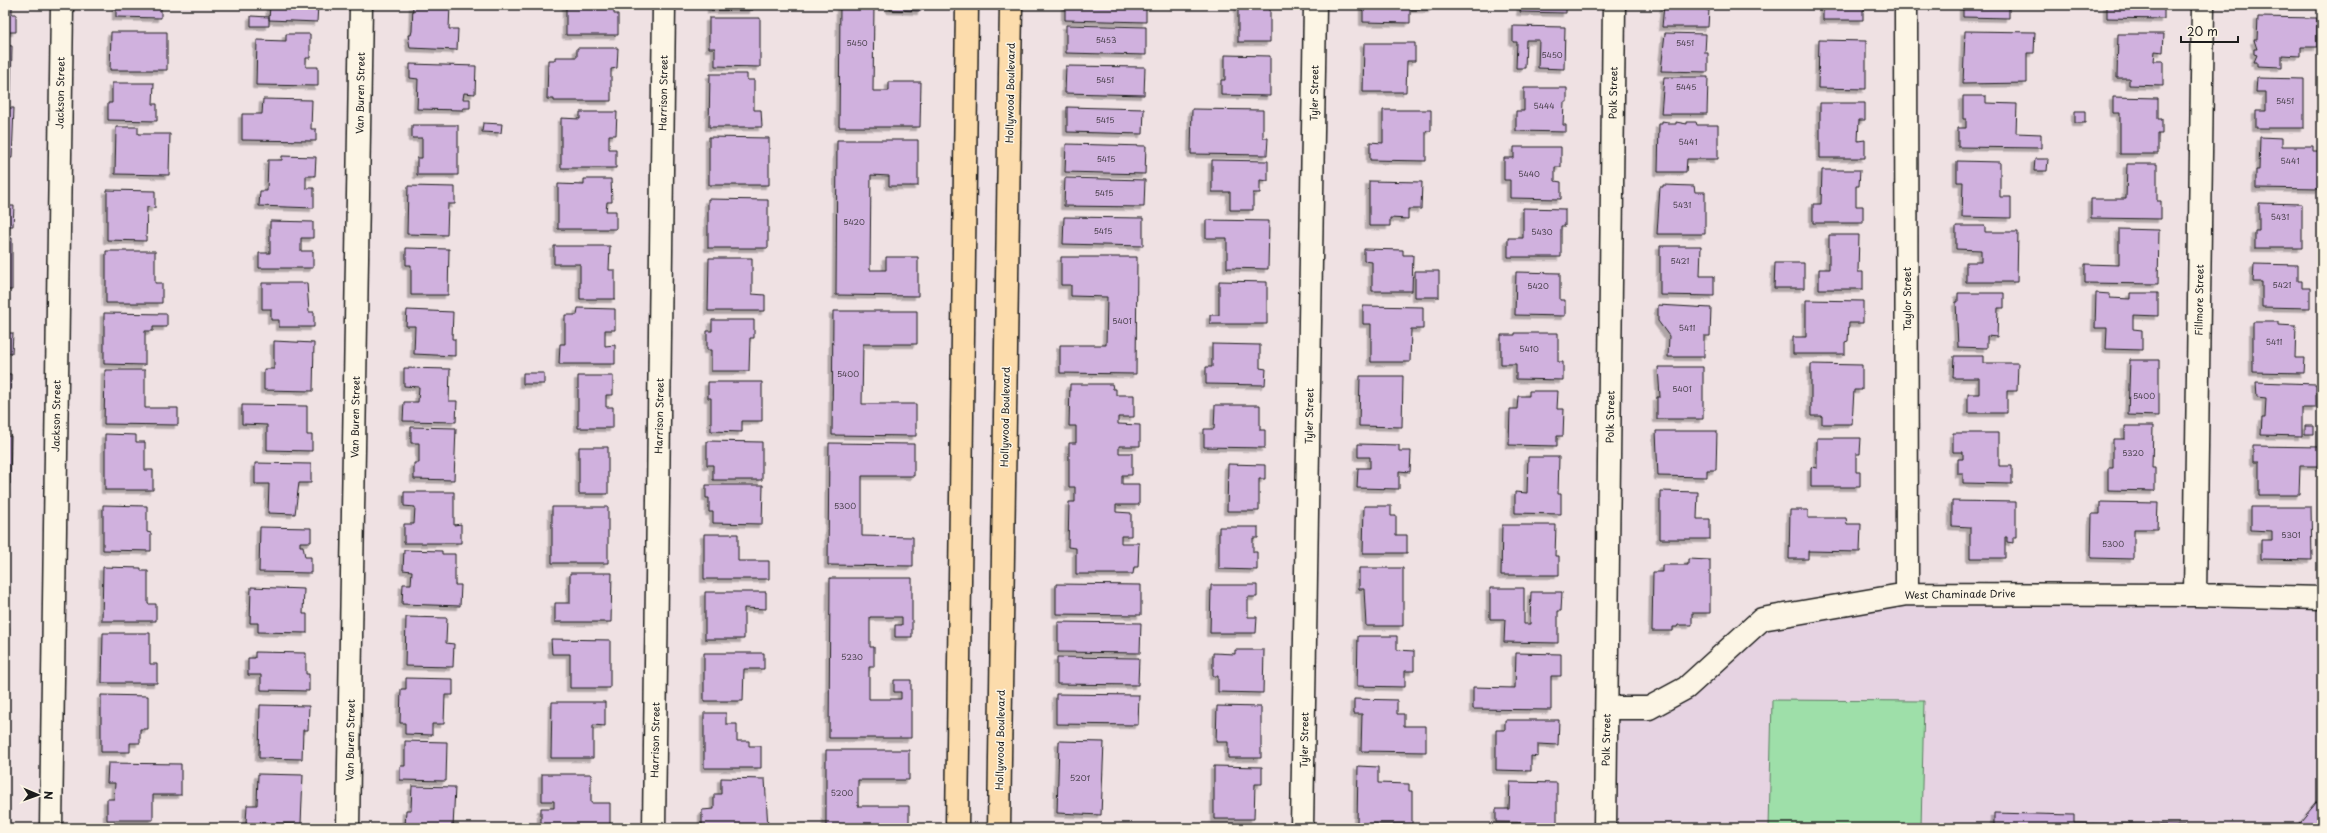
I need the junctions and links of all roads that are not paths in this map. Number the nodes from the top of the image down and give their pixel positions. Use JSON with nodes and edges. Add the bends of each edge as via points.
{"nodes":[{"id":1,"x":62,"y":5,"type":"edge"},
{"id":2,"x":361,"y":5,"type":"edge"},
{"id":3,"x":664,"y":5,"type":"edge"},
{"id":4,"x":967,"y":5,"type":"edge"},
{"id":5,"x":1011,"y":5,"type":"edge"},
{"id":6,"x":1315,"y":5,"type":"edge"},
{"id":7,"x":1614,"y":5,"type":"edge"},
{"id":8,"x":1906,"y":5,"type":"edge"},
{"id":9,"x":2204,"y":5,"type":"edge"},
{"id":10,"x":1907,"y":594,"type":"junction"},
{"id":11,"x":2195,"y":594,"type":"junction"},
{"id":12,"x":2322,"y":598,"type":"edge"},
{"id":13,"x":1607,"y":708,"type":"junction"},
{"id":14,"x":50,"y":828,"type":"edge"},
{"id":15,"x":348,"y":828,"type":"edge"},
{"id":16,"x":654,"y":828,"type":"edge"},
{"id":17,"x":957,"y":828,"type":"edge"},
{"id":18,"x":999,"y":828,"type":"edge"},
{"id":19,"x":1302,"y":828,"type":"edge"},
{"id":20,"x":1605,"y":828,"type":"edge"}],
"edges":[{"from":1,"to":14,"type":"street","name":"Jackson Street"},
{"from":2,"to":15,"type":"street","name":"Van Buren Street"},
{"from":3,"to":16,"type":"street","name":"Harrison Street"},
{"from":4,"to":17,"type":"highway"},
{"from":5,"to":18,"type":"highway","name":"Hollywood Boulevard"},
{"from":6,"to":19,"type":"street","name":"Tyler Street"},
{"from":7,"to":13,"type":"street","name":"Polk Street"},
{"from":8,"to":10,"type":"street","name":"Taylor Street"},
{"from":9,"to":11,"type":"street","name":"Fillmore Street"},
{"from":10,"to":11,"type":"street","name":"West Chaminade Drive"},
{"from":10,"to":13,"type":"street","name":"West Chaminade Drive","via":[[1762,619],[1686,688],[1649,708]]},
{"from":11,"to":12,"type":"street","name":"West Chaminade Drive"},
{"from":13,"to":20,"type":"street","name":"Polk Street"}]}
